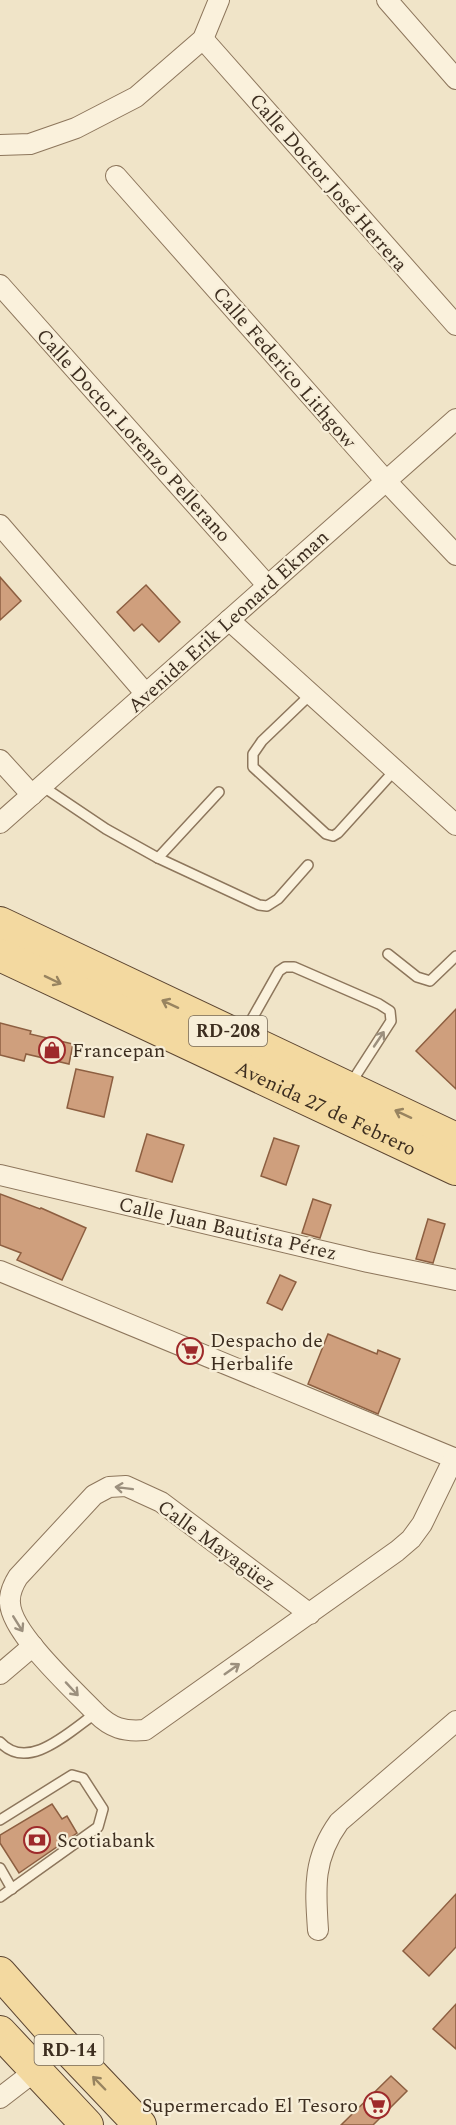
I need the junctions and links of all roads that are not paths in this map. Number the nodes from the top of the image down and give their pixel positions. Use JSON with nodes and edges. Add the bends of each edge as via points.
{"nodes":[{"id":1,"x":219,"y":0,"type":"edge"},
{"id":2,"x":387,"y":0,"type":"edge"},
{"id":3,"x":203,"y":39,"type":"junction"},
{"id":4,"x":456,"y":79,"type":"edge"},
{"id":5,"x":0,"y":145,"type":"edge"},
{"id":6,"x":116,"y":176,"type":"dead end"},
{"id":7,"x":0,"y":285,"type":"edge"},
{"id":8,"x":456,"y":325,"type":"edge"},
{"id":9,"x":456,"y":419,"type":"edge"},
{"id":10,"x":386,"y":481,"type":"junction"},
{"id":11,"x":0,"y":525,"type":"edge"},
{"id":12,"x":456,"y":555,"type":"edge"},
{"id":13,"x":268,"y":586,"type":"junction"},
{"id":14,"x":230,"y":620,"type":"junction"},
{"id":15,"x":146,"y":694,"type":"junction"},
{"id":16,"x":311,"y":694,"type":"junction"},
{"id":17,"x":0,"y":760,"type":"edge"},
{"id":18,"x":395,"y":770,"type":"junction"},
{"id":19,"x":37,"y":790,"type":"junction"},
{"id":20,"x":219,"y":792,"type":"dead end"},
{"id":21,"x":0,"y":823,"type":"edge"},
{"id":22,"x":456,"y":825,"type":"edge"},
{"id":23,"x":158,"y":858,"type":"junction"},
{"id":24,"x":308,"y":865,"type":"dead end"},
{"id":25,"x":0,"y":923,"type":"edge"},
{"id":26,"x":388,"y":954,"type":"dead end"},
{"id":27,"x":0,"y":955,"type":"edge"},
{"id":28,"x":456,"y":956,"type":"edge"},
{"id":29,"x":242,"y":1038,"type":"junction"},
{"id":30,"x":348,"y":1088,"type":"junction"},
{"id":31,"x":456,"y":1139,"type":"edge"},
{"id":32,"x":456,"y":1169,"type":"edge"},
{"id":33,"x":0,"y":1175,"type":"edge"},
{"id":34,"x":0,"y":1271,"type":"edge"},
{"id":35,"x":456,"y":1280,"type":"edge"},
{"id":36,"x":455,"y":1459,"type":"edge"},
{"id":37,"x":310,"y":1614,"type":"junction"},
{"id":38,"x":33,"y":1646,"type":"junction"},
{"id":39,"x":0,"y":1674,"type":"edge"},
{"id":40,"x":96,"y":1713,"type":"junction"},
{"id":41,"x":456,"y":1721,"type":"edge"},
{"id":42,"x":0,"y":1742,"type":"edge"},
{"id":43,"x":0,"y":1820,"type":"edge"},
{"id":44,"x":0,"y":1868,"type":"edge"},
{"id":45,"x":12,"y":1889,"type":"junction"},
{"id":46,"x":0,"y":1898,"type":"edge"},
{"id":47,"x":318,"y":1930,"type":"dead end"},
{"id":48,"x":0,"y":1973,"type":"edge"},
{"id":49,"x":0,"y":2032,"type":"edge"},
{"id":50,"x":35,"y":2071,"type":"junction"},
{"id":51,"x":0,"y":2098,"type":"edge"},
{"id":52,"x":87,"y":2125,"type":"edge"},
{"id":53,"x":140,"y":2125,"type":"edge"}],
"edges":[{"from":1,"to":3,"type":"street"},
{"from":2,"to":4,"type":"street"},
{"from":3,"to":5,"type":"street","via":[[136,97],[76,128],[30,144]]},
{"from":3,"to":8,"type":"street","name":"Calle Doctor José Herrera"},
{"from":6,"to":10,"type":"street","name":"Calle Federico Lithgow"},
{"from":7,"to":13,"type":"street","name":"Calle Doctor Lorenzo Pellerano"},
{"from":9,"to":10,"type":"street","name":"Avenida Erik Leonard Ekman"},
{"from":10,"to":12,"type":"street","name":"Calle Federico Lithgow"},
{"from":10,"to":13,"type":"street","name":"Avenida Erik Leonard Ekman"},
{"from":11,"to":15,"type":"street"},
{"from":13,"to":14,"type":"street","name":"Avenida Erik Leonard Ekman"},
{"from":14,"to":15,"type":"street","name":"Avenida Erik Leonard Ekman"},
{"from":14,"to":16,"type":"street"},
{"from":15,"to":19,"type":"street","name":"Avenida Erik Leonard Ekman"},
{"from":16,"to":18,"type":"street"},
{"from":16,"to":18,"type":"lane","via":[[262,741],[253,754],[254,767],[326,834],[338,833]]},
{"from":17,"to":19,"type":"street"},
{"from":18,"to":22,"type":"street"},
{"from":19,"to":21,"type":"street","name":"Avenida Erik Leonard Ekman"},
{"from":19,"to":23,"type":"lane"},
{"from":20,"to":23,"type":"lane"},
{"from":23,"to":24,"type":"lane","via":[[267,906]]},
{"from":29,"to":25,"type":"main road","name":"Avenida 27 de Febrero","number":"RD-208","one_way":true},
{"from":26,"to":28,"type":"lane","via":[[417,977],[430,981]]},
{"from":27,"to":32,"type":"main road","name":"Avenida 27 de Febrero","number":"RD-208","one_way":true},
{"from":29,"to":30,"type":"main road","name":"Avenida 27 de Febrero","number":"RD-208"},
{"from":30,"to":29,"type":"lane","one_way":true,"via":[[391,1021],[390,1011],[379,1004],[294,967],[285,967]]},
{"from":31,"to":30,"type":"main road","name":"Avenida 27 de Febrero","number":"RD-208","one_way":true},
{"from":33,"to":35,"type":"street","name":"Calle Juan Bautista Pérez"},
{"from":34,"to":36,"type":"street"},
{"from":36,"to":37,"type":"street","name":"Calle Mayagüez","via":[[411,1539]]},
{"from":37,"to":38,"type":"street","name":"Calle Mayagüez","one_way":true,"via":[[161,1502],[126,1486],[109,1487],[94,1495],[18,1576],[10,1591],[13,1618]]},
{"from":40,"to":37,"type":"street","name":"Calle Mayagüez","one_way":true,"via":[[119,1730],[146,1730]]},
{"from":38,"to":39,"type":"street"},
{"from":38,"to":40,"type":"street","name":"Calle Mayagüez","one_way":true},
{"from":40,"to":42,"type":"lane","via":[[39,1751],[21,1754],[7,1750]]},
{"from":41,"to":47,"type":"street","via":[[339,1822],[328,1838],[315,1885]]},
{"from":43,"to":45,"type":"lane","via":[[72,1776],[82,1778],[103,1809],[98,1827]]},
{"from":44,"to":45,"type":"lane"},
{"from":45,"to":46,"type":"lane"},
{"from":53,"to":48,"type":"main road","number":"RD-14","one_way":true},
{"from":49,"to":50,"type":"main road","number":"RD-14"},
{"from":50,"to":51,"type":"street"},
{"from":50,"to":52,"type":"main road","number":"RD-14"}]}
